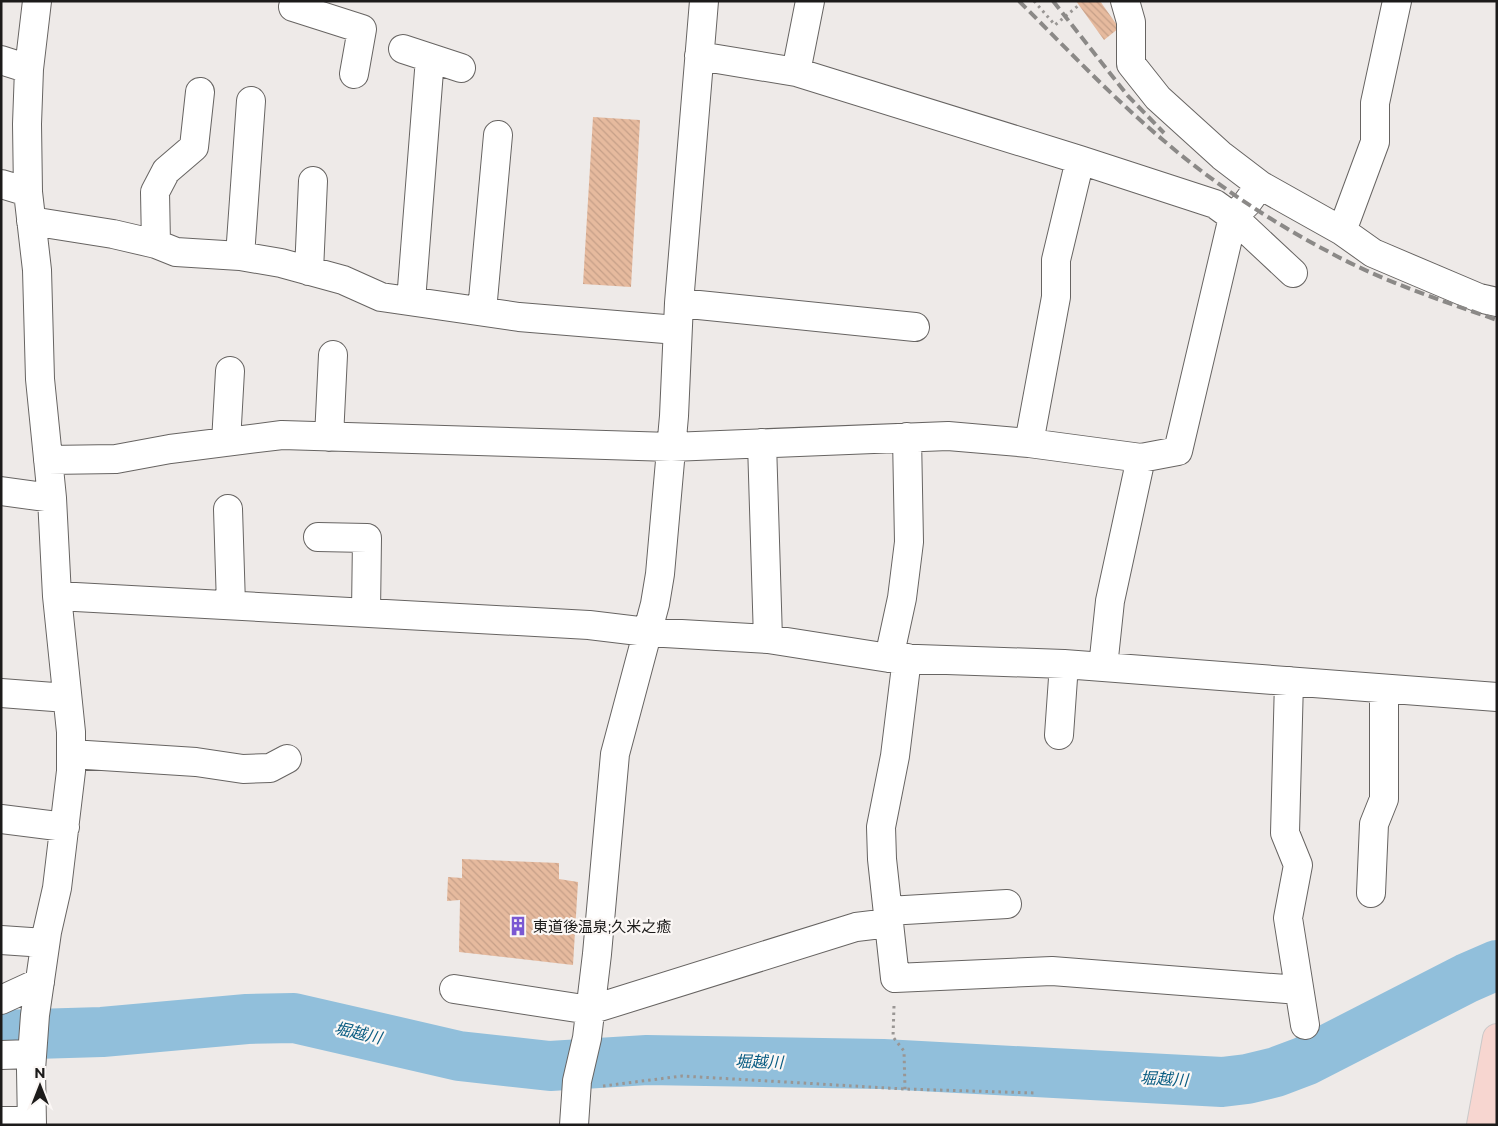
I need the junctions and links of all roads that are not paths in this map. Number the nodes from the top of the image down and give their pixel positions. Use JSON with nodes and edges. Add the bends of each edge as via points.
{"nodes":[{"id":1,"x":37,"y":1,"type":"edge"},
{"id":2,"x":295,"y":1,"type":"edge"},
{"id":3,"x":704,"y":1,"type":"edge"},
{"id":4,"x":810,"y":1,"type":"edge"},
{"id":5,"x":1125,"y":1,"type":"edge"},
{"id":6,"x":1397,"y":1,"type":"edge"},
{"id":7,"x":403,"y":49,"type":"dead end"},
{"id":8,"x":699,"y":56,"type":"junction"},
{"id":9,"x":430,"y":58,"type":"junction"},
{"id":10,"x":1,"y":60,"type":"edge"},
{"id":11,"x":461,"y":68,"type":"dead end"},
{"id":12,"x":29,"y":69,"type":"junction"},
{"id":13,"x":796,"y":72,"type":"junction"},
{"id":14,"x":354,"y":74,"type":"dead end"},
{"id":15,"x":200,"y":92,"type":"dead end"},
{"id":16,"x":251,"y":101,"type":"dead end"},
{"id":17,"x":498,"y":135,"type":"dead end"},
{"id":18,"x":1080,"y":160,"type":"junction"},
{"id":19,"x":313,"y":180,"type":"dead end"},
{"id":20,"x":1,"y":184,"type":"edge"},
{"id":21,"x":1260,"y":185,"type":"junction"},
{"id":22,"x":28,"y":192,"type":"junction"},
{"id":23,"x":1233,"y":217,"type":"junction"},
{"id":24,"x":31,"y":221,"type":"junction"},
{"id":25,"x":1342,"y":230,"type":"junction"},
{"id":26,"x":156,"y":244,"type":"junction"},
{"id":27,"x":240,"y":256,"type":"junction"},
{"id":28,"x":309,"y":271,"type":"junction"},
{"id":29,"x":1293,"y":273,"type":"dead end"},
{"id":30,"x":412,"y":301,"type":"junction"},
{"id":31,"x":1497,"y":302,"type":"edge"},
{"id":32,"x":679,"y":303,"type":"junction"},
{"id":33,"x":482,"y":311,"type":"junction"},
{"id":34,"x":915,"y":327,"type":"dead end"},
{"id":35,"x":677,"y":330,"type":"junction"},
{"id":36,"x":333,"y":355,"type":"dead end"},
{"id":37,"x":230,"y":371,"type":"dead end"},
{"id":38,"x":329,"y":436,"type":"junction"},
{"id":39,"x":907,"y":438,"type":"junction"},
{"id":40,"x":226,"y":442,"type":"junction"},
{"id":41,"x":762,"y":443,"type":"junction"},
{"id":42,"x":1029,"y":443,"type":"junction"},
{"id":43,"x":671,"y":447,"type":"junction"},
{"id":44,"x":1140,"y":458,"type":"junction"},
{"id":45,"x":48,"y":460,"type":"junction"},
{"id":46,"x":1,"y":491,"type":"edge"},
{"id":47,"x":52,"y":498,"type":"junction"},
{"id":48,"x":228,"y":509,"type":"dead end"},
{"id":49,"x":318,"y":538,"type":"dead end"},
{"id":50,"x":57,"y":596,"type":"junction"},
{"id":51,"x":231,"y":605,"type":"junction"},
{"id":52,"x":366,"y":612,"type":"junction"},
{"id":53,"x":647,"y":632,"type":"junction"},
{"id":54,"x":768,"y":639,"type":"junction"},
{"id":55,"x":898,"y":658,"type":"junction"},
{"id":56,"x":1064,"y":664,"type":"junction"},
{"id":57,"x":1103,"y":667,"type":"junction"},
{"id":58,"x":1289,"y":682,"type":"junction"},
{"id":59,"x":1384,"y":689,"type":"junction"},
{"id":60,"x":1,"y":693,"type":"edge"},
{"id":61,"x":1497,"y":697,"type":"edge"},
{"id":62,"x":67,"y":698,"type":"junction"},
{"id":63,"x":1059,"y":735,"type":"dead end"},
{"id":64,"x":71,"y":754,"type":"junction"},
{"id":65,"x":287,"y":759,"type":"dead end"},
{"id":66,"x":1,"y":819,"type":"edge"},
{"id":67,"x":64,"y":827,"type":"junction"},
{"id":68,"x":1372,"y":893,"type":"dead end"},
{"id":69,"x":1007,"y":904,"type":"dead end"},
{"id":70,"x":889,"y":917,"type":"junction"},
{"id":71,"x":1,"y":940,"type":"edge"},
{"id":72,"x":45,"y":944,"type":"junction"},
{"id":73,"x":40,"y":982,"type":"junction"},
{"id":74,"x":454,"y":989,"type":"dead end"},
{"id":75,"x":1299,"y":990,"type":"junction"},
{"id":76,"x":1,"y":1000,"type":"edge"},
{"id":77,"x":590,"y":1010,"type":"junction"},
{"id":78,"x":1305,"y":1025,"type":"dead end"},
{"id":79,"x":1497,"y":1038,"type":"edge"},
{"id":80,"x":32,"y":1054,"type":"junction"},
{"id":81,"x":1,"y":1055,"type":"edge"},
{"id":82,"x":1,"y":1120,"type":"edge"},
{"id":83,"x":32,"y":1123,"type":"edge"},
{"id":84,"x":574,"y":1125,"type":"edge"},
{"id":85,"x":1481,"y":1125,"type":"edge"}],
"edges":[{"from":1,"to":12,"type":"street"},
{"from":2,"to":14,"type":"street","via":[[293,7],[362,29]]},
{"from":3,"to":8,"type":"street"},
{"from":4,"to":13,"type":"street"},
{"from":5,"to":21,"type":"street","via":[[1131,22],[1131,64],[1158,98],[1222,156]]},
{"from":6,"to":25,"type":"street","via":[[1375,103],[1375,142]]},
{"from":7,"to":9,"type":"street"},
{"from":8,"to":13,"type":"street"},
{"from":8,"to":32,"type":"street"},
{"from":9,"to":11,"type":"street"},
{"from":9,"to":30,"type":"street"},
{"from":10,"to":12,"type":"street"},
{"from":12,"to":22,"type":"street"},
{"from":13,"to":18,"type":"street"},
{"from":15,"to":26,"type":"street","via":[[194,147],[166,171],[154,192]]},
{"from":16,"to":27,"type":"street"},
{"from":17,"to":33,"type":"street"},
{"from":18,"to":23,"type":"street","via":[[1215,204]]},
{"from":18,"to":42,"type":"street","via":[[1056,260],[1056,297]]},
{"from":19,"to":28,"type":"street"},
{"from":20,"to":22,"type":"street"},
{"from":21,"to":23,"type":"street"},
{"from":21,"to":25,"type":"street"},
{"from":22,"to":24,"type":"street"},
{"from":23,"to":29,"type":"street"},
{"from":23,"to":44,"type":"street","via":[[1178,451]]},
{"from":24,"to":26,"type":"street"},
{"from":24,"to":45,"type":"street","via":[[37,270],[40,379]]},
{"from":25,"to":31,"type":"street","via":[[1373,253],[1479,298]]},
{"from":26,"to":27,"type":"street","via":[[176,252]]},
{"from":27,"to":28,"type":"street"},
{"from":28,"to":30,"type":"street","via":[[343,280],[381,297]]},
{"from":30,"to":33,"type":"street"},
{"from":32,"to":34,"type":"street"},
{"from":32,"to":35,"type":"street"},
{"from":33,"to":35,"type":"street"},
{"from":35,"to":43,"type":"street"},
{"from":36,"to":38,"type":"street"},
{"from":37,"to":40,"type":"street"},
{"from":38,"to":40,"type":"street","via":[[282,435]]},
{"from":38,"to":43,"type":"street"},
{"from":39,"to":41,"type":"street"},
{"from":39,"to":42,"type":"street","via":[[948,436]]},
{"from":39,"to":55,"type":"street","via":[[909,542]]},
{"from":40,"to":45,"type":"street","via":[[116,458]]},
{"from":41,"to":43,"type":"street"},
{"from":41,"to":54,"type":"street"},
{"from":42,"to":44,"type":"street"},
{"from":43,"to":53,"type":"street","via":[[660,574]]},
{"from":44,"to":57,"type":"street","via":[[1110,601]]},
{"from":45,"to":47,"type":"street"},
{"from":46,"to":47,"type":"street"},
{"from":47,"to":50,"type":"street"},
{"from":48,"to":51,"type":"street"},
{"from":49,"to":52,"type":"street","via":[[368,538]]},
{"from":50,"to":51,"type":"street"},
{"from":50,"to":62,"type":"street"},
{"from":51,"to":52,"type":"street"},
{"from":52,"to":53,"type":"street","via":[[589,625]]},
{"from":53,"to":54,"type":"street"},
{"from":53,"to":77,"type":"street","via":[[615,754]]},
{"from":54,"to":55,"type":"street"},
{"from":55,"to":56,"type":"street"},
{"from":55,"to":70,"type":"street","via":[[896,756],[881,827]]},
{"from":56,"to":57,"type":"street"},
{"from":56,"to":63,"type":"street"},
{"from":57,"to":58,"type":"street"},
{"from":58,"to":59,"type":"street"},
{"from":58,"to":75,"type":"street","via":[[1285,833],[1298,865],[1288,918]]},
{"from":59,"to":61,"type":"street"},
{"from":59,"to":68,"type":"street","via":[[1384,799],[1374,824]]},
{"from":60,"to":62,"type":"street"},
{"from":62,"to":64,"type":"street"},
{"from":64,"to":65,"type":"street","via":[[196,762],[243,769],[270,768]]},
{"from":64,"to":67,"type":"street"},
{"from":66,"to":67,"type":"street"},
{"from":67,"to":72,"type":"street","via":[[57,888]]},
{"from":69,"to":70,"type":"street"},
{"from":70,"to":75,"type":"street","via":[[896,978],[1052,971]]},
{"from":70,"to":77,"type":"street"},
{"from":71,"to":72,"type":"street"},
{"from":72,"to":73,"type":"street"},
{"from":73,"to":76,"type":"street"},
{"from":73,"to":80,"type":"street"},
{"from":74,"to":77,"type":"street"},
{"from":75,"to":78,"type":"street"},
{"from":77,"to":84,"type":"street","via":[[576,1085]]},
{"from":79,"to":85,"type":"main road"},
{"from":80,"to":81,"type":"street"},
{"from":80,"to":83,"type":"street"},
{"from":82,"to":83,"type":"street"}]}
